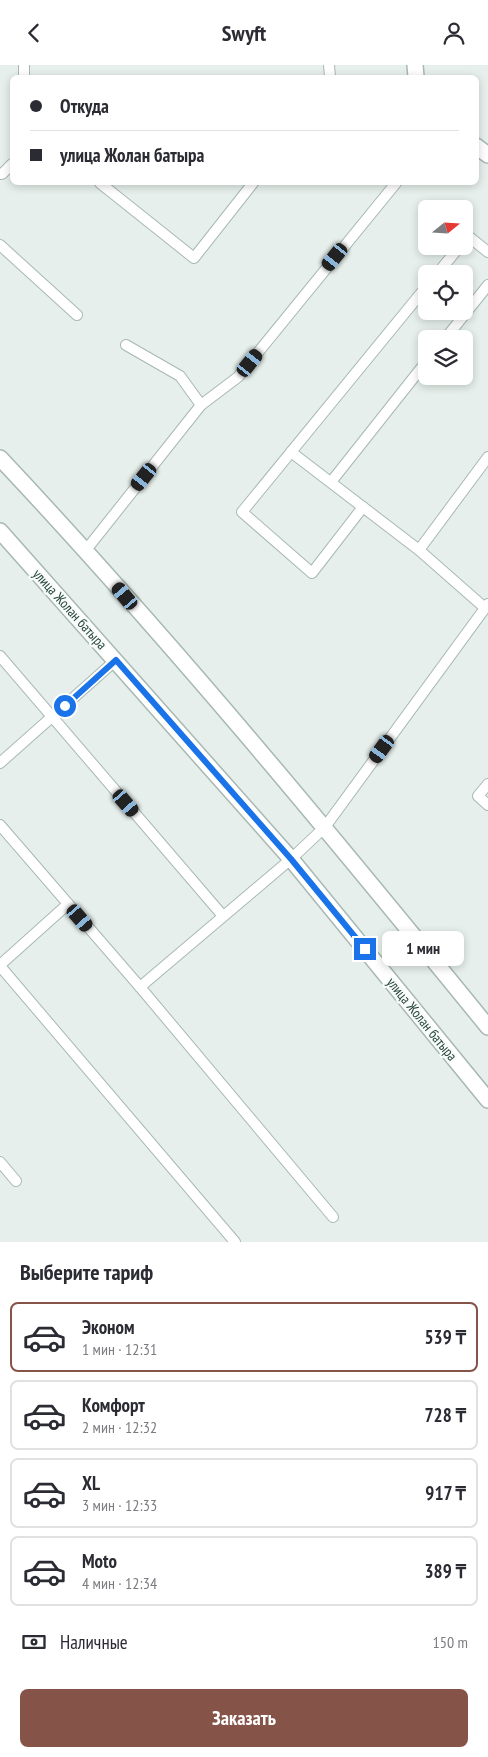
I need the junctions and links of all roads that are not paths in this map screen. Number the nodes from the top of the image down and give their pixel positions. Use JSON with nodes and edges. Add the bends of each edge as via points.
{"nodes":[{"id":1,"x":10,"y":166,"type":"edge"},
{"id":2,"x":0,"y":174,"type":"edge"},
{"id":3,"x":103,"y":185,"type":"edge"},
{"id":4,"x":251,"y":185,"type":"edge"},
{"id":5,"x":394,"y":185,"type":"edge"},
{"id":6,"x":473,"y":240,"type":"edge"},
{"id":7,"x":0,"y":245,"type":"edge"},
{"id":8,"x":488,"y":252,"type":"edge"},
{"id":9,"x":453,"y":255,"type":"edge"},
{"id":10,"x":444,"y":265,"type":"edge"},
{"id":11,"x":488,"y":285,"type":"edge"},
{"id":12,"x":418,"y":297,"type":"edge"},
{"id":13,"x":77,"y":315,"type":"dead end"},
{"id":14,"x":452,"y":330,"type":"edge"},
{"id":15,"x":126,"y":345,"type":"dead end"},
{"id":16,"x":418,"y":372,"type":"edge"},
{"id":17,"x":201,"y":405,"type":"junction"},
{"id":18,"x":291,"y":452,"type":"junction"},
{"id":19,"x":488,"y":457,"type":"edge"},
{"id":20,"x":0,"y":458,"type":"edge"},
{"id":21,"x":330,"y":482,"type":"junction"},
{"id":22,"x":363,"y":507,"type":"junction"},
{"id":23,"x":0,"y":531,"type":"edge"},
{"id":24,"x":86,"y":550,"type":"junction"},
{"id":25,"x":419,"y":550,"type":"junction"},
{"id":26,"x":486,"y":606,"type":"edge"},
{"id":27,"x":0,"y":656,"type":"edge"},
{"id":28,"x":116,"y":660,"type":"junction"},
{"id":29,"x":52,"y":718,"type":"junction"},
{"id":30,"x":0,"y":763,"type":"edge"},
{"id":31,"x":488,"y":784,"type":"edge"},
{"id":32,"x":488,"y":805,"type":"edge"},
{"id":33,"x":0,"y":825,"type":"edge"},
{"id":34,"x":325,"y":827,"type":"junction"},
{"id":35,"x":291,"y":859,"type":"junction"},
{"id":36,"x":68,"y":904,"type":"junction"},
{"id":37,"x":223,"y":916,"type":"junction"},
{"id":38,"x":0,"y":966,"type":"edge"},
{"id":39,"x":140,"y":987,"type":"junction"},
{"id":40,"x":488,"y":1027,"type":"edge"},
{"id":41,"x":488,"y":1100,"type":"edge"},
{"id":42,"x":0,"y":1162,"type":"edge"},
{"id":43,"x":16,"y":1181,"type":"dead end"},
{"id":44,"x":332,"y":1217,"type":"dead end"},
{"id":45,"x":235,"y":1242,"type":"edge"}],
"edges":[{"from":1,"to":2,"type":"lane"},
{"from":3,"to":4,"type":"lane","via":[[194,258]]},
{"from":5,"to":17,"type":"lane","via":[[238,377]]},
{"from":6,"to":8,"type":"lane"},
{"from":7,"to":13,"type":"lane"},
{"from":9,"to":10,"type":"lane"},
{"from":11,"to":14,"type":"lane"},
{"from":12,"to":18,"type":"lane"},
{"from":15,"to":17,"type":"lane","via":[[180,376]]},
{"from":16,"to":21,"type":"lane"},
{"from":17,"to":24,"type":"lane"},
{"from":18,"to":21,"type":"lane"},
{"from":18,"to":22,"type":"lane","via":[[242,512],[312,573]]},
{"from":19,"to":25,"type":"lane"},
{"from":20,"to":24,"type":"street"},
{"from":21,"to":22,"type":"lane"},
{"from":22,"to":25,"type":"lane"},
{"from":23,"to":28,"type":"street","name":"улица Жолан батыра"},
{"from":24,"to":34,"type":"street"},
{"from":25,"to":26,"type":"lane"},
{"from":26,"to":34,"type":"lane"},
{"from":27,"to":29,"type":"lane"},
{"from":28,"to":29,"type":"lane"},
{"from":28,"to":35,"type":"street","name":"улица Жолан батыра"},
{"from":29,"to":30,"type":"lane"},
{"from":29,"to":37,"type":"lane"},
{"from":31,"to":32,"type":"lane","via":[[478,795]]},
{"from":33,"to":36,"type":"lane"},
{"from":34,"to":35,"type":"lane"},
{"from":34,"to":40,"type":"street"},
{"from":35,"to":37,"type":"lane"},
{"from":35,"to":41,"type":"street","name":"улица Жолан батыра"},
{"from":36,"to":38,"type":"lane"},
{"from":36,"to":39,"type":"lane"},
{"from":37,"to":39,"type":"lane"},
{"from":38,"to":45,"type":"lane"},
{"from":39,"to":44,"type":"lane"},
{"from":42,"to":43,"type":"lane"}]}
